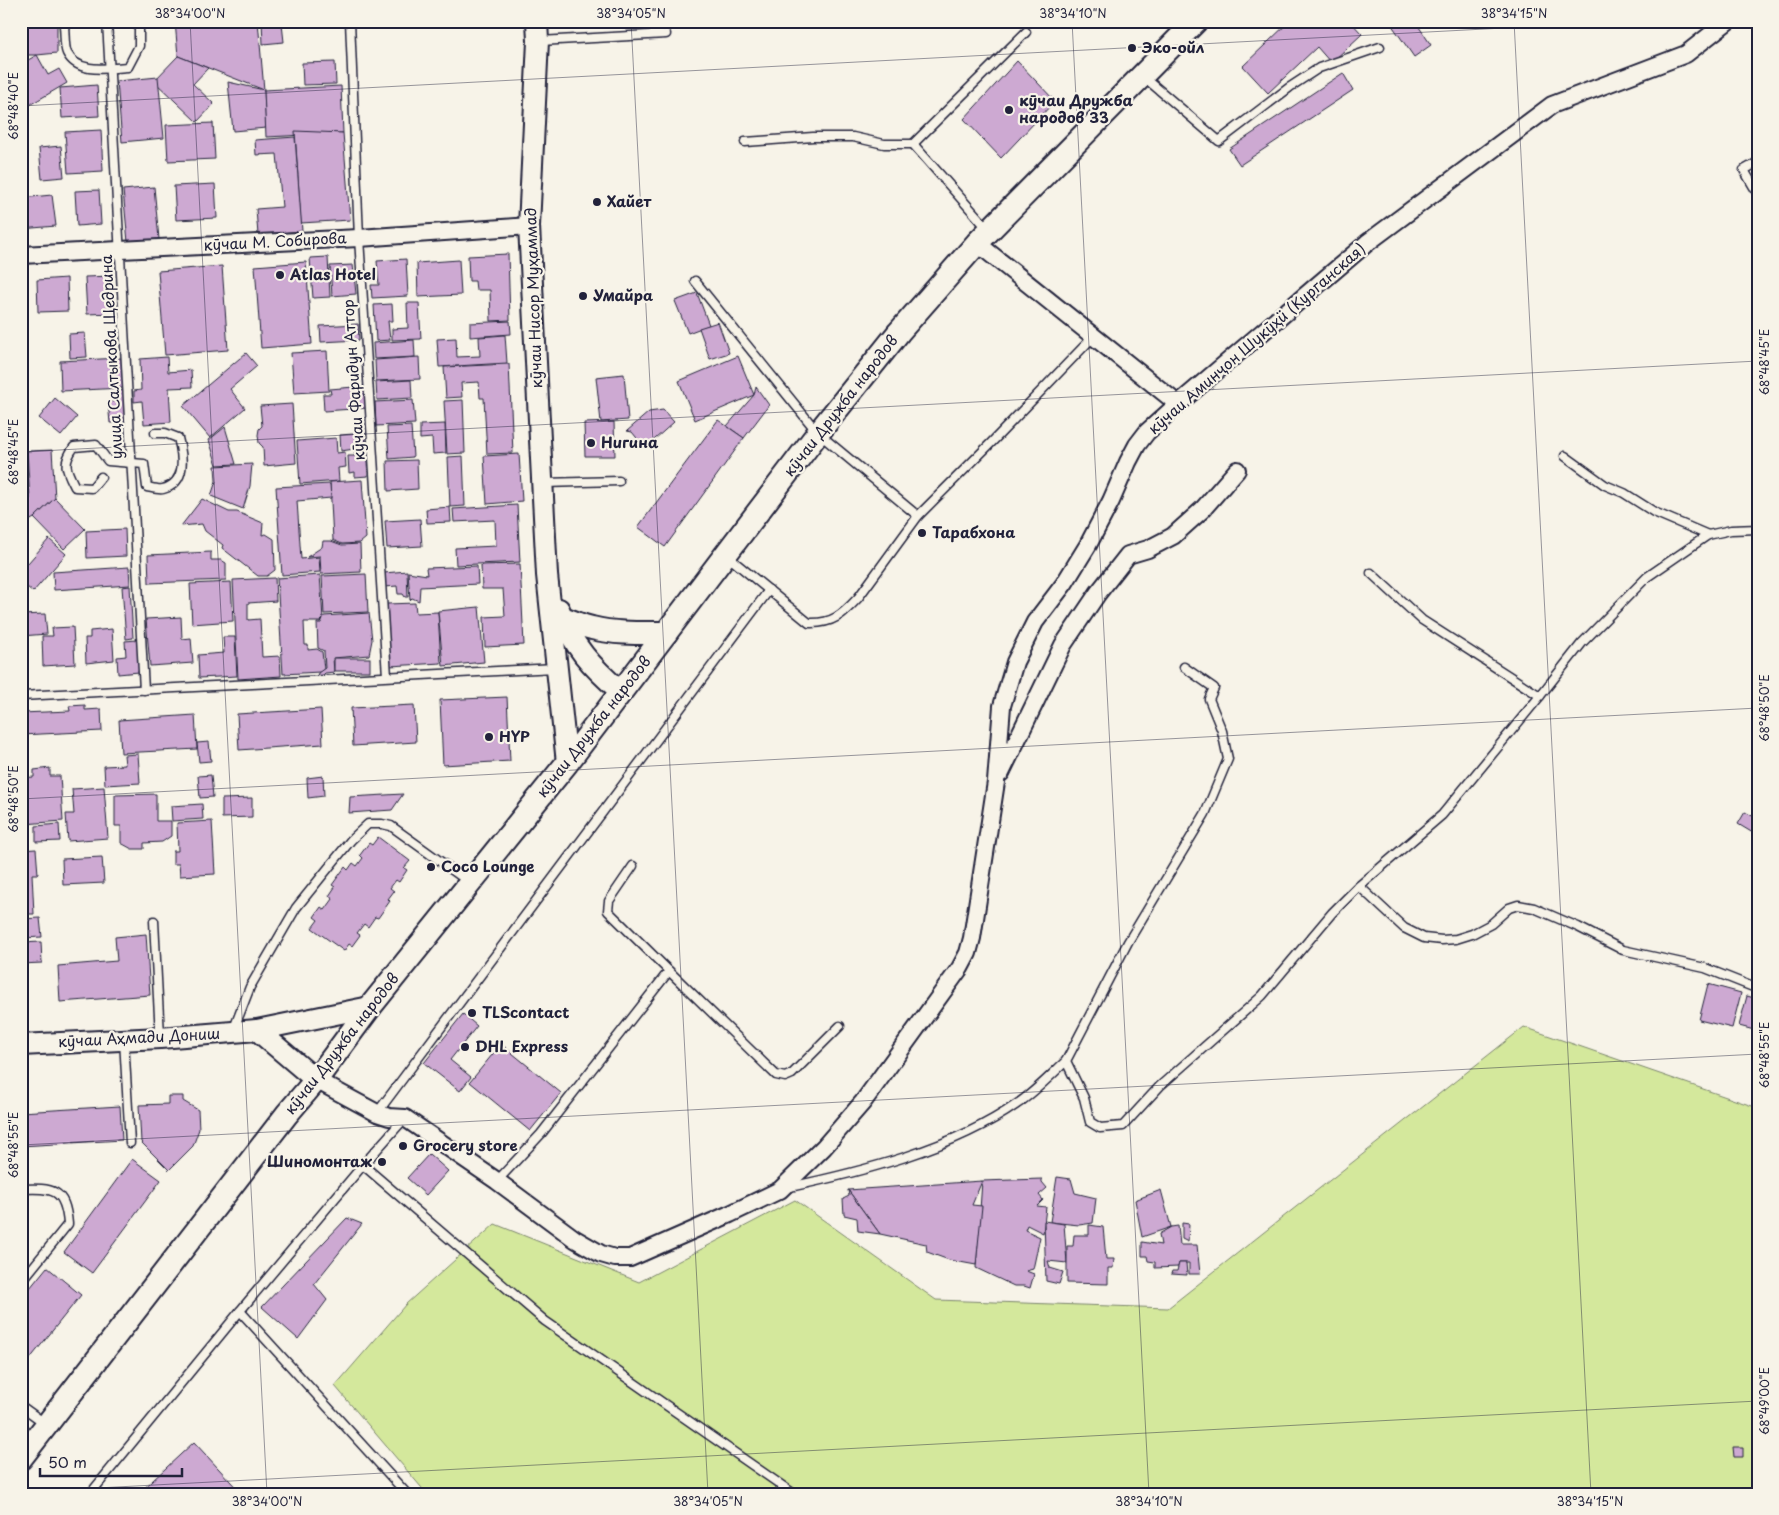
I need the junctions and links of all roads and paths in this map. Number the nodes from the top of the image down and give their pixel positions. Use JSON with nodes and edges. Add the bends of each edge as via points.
{"nodes":[{"id":1,"x":71,"y":21,"type":"edge"},
{"id":2,"x":107,"y":21,"type":"edge"},
{"id":3,"x":139,"y":21,"type":"edge"},
{"id":4,"x":350,"y":21,"type":"edge"},
{"id":5,"x":1196,"y":21,"type":"edge"},
{"id":6,"x":1728,"y":21,"type":"edge"},
{"id":7,"x":537,"y":31,"type":"edge"},
{"id":8,"x":1026,"y":32,"type":"dead end"},
{"id":9,"x":666,"y":34,"type":"dead end"},
{"id":10,"x":1380,"y":47,"type":"dead end"},
{"id":11,"x":109,"y":68,"type":"junction"},
{"id":12,"x":1142,"y":76,"type":"junction"},
{"id":13,"x":744,"y":142,"type":"dead end"},
{"id":14,"x":913,"y":144,"type":"junction"},
{"id":15,"x":1758,"y":162,"type":"edge"},
{"id":16,"x":1758,"y":194,"type":"edge"},
{"id":17,"x":529,"y":226,"type":"junction"},
{"id":18,"x":983,"y":237,"type":"junction"},
{"id":19,"x":359,"y":238,"type":"junction"},
{"id":20,"x":120,"y":250,"type":"junction"},
{"id":21,"x":21,"y":255,"type":"edge"},
{"id":22,"x":695,"y":281,"type":"dead end"},
{"id":23,"x":1092,"y":337,"type":"junction"},
{"id":24,"x":1178,"y":404,"type":"junction"},
{"id":25,"x":155,"y":433,"type":"dead end"},
{"id":26,"x":818,"y":433,"type":"junction"},
{"id":27,"x":1565,"y":456,"type":"dead end"},
{"id":28,"x":132,"y":464,"type":"junction"},
{"id":29,"x":1237,"y":470,"type":"dead end"},
{"id":30,"x":101,"y":477,"type":"dead end"},
{"id":31,"x":619,"y":481,"type":"dead end"},
{"id":32,"x":542,"y":483,"type":"junction"},
{"id":33,"x":918,"y":516,"type":"junction"},
{"id":34,"x":1758,"y":529,"type":"edge"},
{"id":35,"x":1708,"y":535,"type":"junction"},
{"id":36,"x":726,"y":555,"type":"junction"},
{"id":37,"x":1370,"y":573,"type":"dead end"},
{"id":38,"x":547,"y":576,"type":"junction"},
{"id":39,"x":769,"y":590,"type":"junction"},
{"id":40,"x":562,"y":618,"type":"junction"},
{"id":41,"x":666,"y":633,"type":"junction"},
{"id":42,"x":1184,"y":667,"type":"dead end"},
{"id":43,"x":557,"y":668,"type":"junction"},
{"id":44,"x":387,"y":676,"type":"junction"},
{"id":45,"x":144,"y":690,"type":"junction"},
{"id":46,"x":621,"y":692,"type":"junction"},
{"id":47,"x":21,"y":696,"type":"edge"},
{"id":48,"x":1540,"y":696,"type":"junction"},
{"id":49,"x":567,"y":763,"type":"junction"},
{"id":50,"x":996,"y":782,"type":"junction"},
{"id":51,"x":633,"y":866,"type":"dead end"},
{"id":52,"x":470,"y":883,"type":"junction"},
{"id":53,"x":1359,"y":886,"type":"junction"},
{"id":54,"x":154,"y":921,"type":"dead end"},
{"id":55,"x":669,"y":971,"type":"junction"},
{"id":56,"x":1758,"y":989,"type":"edge"},
{"id":57,"x":370,"y":1007,"type":"junction"},
{"id":58,"x":840,"y":1026,"type":"dead end"},
{"id":59,"x":257,"y":1030,"type":"junction"},
{"id":60,"x":233,"y":1032,"type":"junction"},
{"id":61,"x":160,"y":1038,"type":"junction"},
{"id":62,"x":124,"y":1040,"type":"junction"},
{"id":63,"x":21,"y":1045,"type":"edge"},
{"id":64,"x":1066,"y":1061,"type":"junction"},
{"id":65,"x":316,"y":1080,"type":"junction"},
{"id":66,"x":377,"y":1113,"type":"junction"},
{"id":67,"x":405,"y":1118,"type":"junction"},
{"id":68,"x":130,"y":1143,"type":"dead end"},
{"id":69,"x":364,"y":1165,"type":"junction"},
{"id":70,"x":497,"y":1181,"type":"junction"},
{"id":71,"x":21,"y":1189,"type":"edge"},
{"id":72,"x":780,"y":1190,"type":"junction"},
{"id":73,"x":21,"y":1282,"type":"edge"},
{"id":74,"x":240,"y":1311,"type":"junction"},
{"id":75,"x":21,"y":1406,"type":"edge"},
{"id":76,"x":47,"y":1426,"type":"junction"},
{"id":77,"x":21,"y":1458,"type":"edge"},
{"id":78,"x":90,"y":1494,"type":"edge"},
{"id":79,"x":407,"y":1494,"type":"edge"},
{"id":80,"x":794,"y":1494,"type":"edge"}],
"edges":[{"from":1,"to":11,"type":"lane","via":[[64,26],[67,53],[90,69]]},
{"from":2,"to":11,"type":"lane","name":"улица Салтыкова Щедрина"},
{"from":3,"to":11,"type":"lane","via":[[139,46],[128,67]]},
{"from":4,"to":19,"type":"lane","name":"кӯчаи Фаридун Аттор"},
{"from":5,"to":12,"type":"main road","name":"кӯчаи Дружба народов"},
{"from":6,"to":24,"type":"street","name":"кӯчаи Аминҷон Шукӯҳӣ (Курганская)","via":[[1686,54],[1552,105],[1367,243]]},
{"from":7,"to":9,"type":"lane"},
{"from":7,"to":17,"type":"street","name":"кӯчаи Нисор Муҳаммад"},
{"from":8,"to":14,"type":"lane"},
{"from":10,"to":12,"type":"lane","via":[[1319,68],[1290,86],[1219,141]]},
{"from":11,"to":20,"type":"lane","name":"улица Салтыкова Щедрина"},
{"from":12,"to":18,"type":"main road","name":"кӯчаи Дружба народов"},
{"from":13,"to":14,"type":"lane","via":[[853,137],[884,144]]},
{"from":14,"to":18,"type":"lane"},
{"from":15,"to":16,"type":"lane","via":[[1744,170]]},
{"from":17,"to":19,"type":"street","name":"кӯчаи М. Собирова"},
{"from":17,"to":32,"type":"street","name":"кӯчаи Нисор Муҳаммад"},
{"from":18,"to":23,"type":"street"},
{"from":18,"to":26,"type":"main road","name":"кӯчаи Дружба народов","via":[[899,332]]},
{"from":19,"to":20,"type":"street","name":"кӯчаи М. Собирова"},
{"from":19,"to":44,"type":"lane","name":"кӯчаи Фаридун Аттор"},
{"from":20,"to":21,"type":"street","name":"кӯчаи М. Собирова"},
{"from":20,"to":28,"type":"lane","name":"улица Салтыкова Щедрина"},
{"from":22,"to":26,"type":"lane"},
{"from":23,"to":24,"type":"street"},
{"from":23,"to":33,"type":"lane"},
{"from":24,"to":50,"type":"street","name":"кӯчаи Аминҷон Шукӯҳӣ (Курганская)","via":[[1137,444],[1088,545],[1035,622],[1015,662],[1002,706]]},
{"from":25,"to":28,"type":"lane","via":[[178,438],[182,452],[181,473],[174,484],[162,489],[147,487],[144,464]]},
{"from":26,"to":33,"type":"lane"},
{"from":26,"to":36,"type":"main road","name":"кӯчаи Дружба народов"},
{"from":27,"to":35,"type":"lane","via":[[1604,485],[1654,512]]},
{"from":28,"to":30,"type":"lane","via":[[108,461],[96,446],[74,447],[67,457],[66,470],[75,487],[92,488]]},
{"from":28,"to":45,"type":"lane","name":"улица Салтыкова Щедрина"},
{"from":29,"to":50,"type":"street","via":[[1202,510],[1173,536],[1148,549],[1128,554],[1063,645]]},
{"from":31,"to":32,"type":"lane"},
{"from":32,"to":38,"type":"street","name":"кӯчаи Нисор Муҳаммад"},
{"from":33,"to":39,"type":"lane","via":[[858,598],[835,618],[809,623]]},
{"from":34,"to":35,"type":"lane"},
{"from":35,"to":48,"type":"lane","via":[[1647,578],[1582,643]]},
{"from":36,"to":39,"type":"lane"},
{"from":36,"to":41,"type":"main road","name":"кӯчаи Дружба народов"},
{"from":37,"to":48,"type":"lane","via":[[1422,620]]},
{"from":38,"to":40,"type":"street","name":"кӯчаи Нисор Муҳаммад"},
{"from":38,"to":43,"type":"street","name":"кӯчаи Нисор Муҳаммад"},
{"from":39,"to":66,"type":"lane"},
{"from":40,"to":41,"type":"main road","via":[[608,631]]},
{"from":40,"to":46,"type":"street","name":"кӯчаи Нисор Муҳаммад","via":[[586,659]]},
{"from":41,"to":46,"type":"main road","name":"кӯчаи Дружба народов"},
{"from":42,"to":64,"type":"lane","via":[[1214,688],[1209,699],[1222,731],[1228,759],[1205,814],[1128,942]]},
{"from":43,"to":44,"type":"lane"},
{"from":43,"to":49,"type":"street","name":"кӯчаи Нисор Муҳаммад"},
{"from":44,"to":45,"type":"lane"},
{"from":45,"to":47,"type":"lane"},
{"from":46,"to":49,"type":"main road","name":"кӯчаи Дружба народов"},
{"from":48,"to":53,"type":"lane","via":[[1442,815]]},
{"from":49,"to":52,"type":"main road","name":"кӯчаи Дружба народов"},
{"from":50,"to":72,"type":"street","name":"кӯчаи Аминҷон Шукӯҳӣ (Курганская)","via":[[968,953],[941,996],[863,1102],[824,1147]]},
{"from":51,"to":55,"type":"lane","via":[[609,901],[608,911]]},
{"from":52,"to":57,"type":"main road","name":"кӯчаи Дружба народов"},
{"from":52,"to":60,"type":"lane","via":[[391,826],[368,824],[296,908],[250,988]]},
{"from":53,"to":56,"type":"lane","via":[[1404,928],[1424,938],[1456,939],[1472,934],[1518,905],[1560,919],[1622,950],[1705,968]]},
{"from":53,"to":64,"type":"lane","via":[[1262,996],[1160,1086],[1123,1126],[1100,1128],[1090,1122],[1084,1098]]},
{"from":54,"to":61,"type":"lane"},
{"from":55,"to":58,"type":"lane","via":[[776,1075],[785,1077],[792,1074]]},
{"from":55,"to":70,"type":"lane","via":[[541,1134]]},
{"from":57,"to":59,"type":"street","name":"кӯчаи Аҳмади Дониш"},
{"from":57,"to":65,"type":"main road","name":"кӯчаи Дружба народов"},
{"from":59,"to":60,"type":"street","name":"кӯчаи Аҳмади Дониш"},
{"from":59,"to":65,"type":"street"},
{"from":60,"to":61,"type":"street","name":"кӯчаи Аҳмади Дониш"},
{"from":61,"to":62,"type":"street","name":"кӯчаи Аҳмади Дониш"},
{"from":62,"to":63,"type":"street","name":"кӯчаи Аҳмади Дониш"},
{"from":62,"to":68,"type":"lane"},
{"from":64,"to":72,"type":"lane","via":[[1018,1104],[986,1124],[873,1168]]},
{"from":65,"to":66,"type":"street"},
{"from":65,"to":76,"type":"main road","name":"кӯчаи Дружба народов"},
{"from":66,"to":67,"type":"street"},
{"from":67,"to":69,"type":"lane"},
{"from":67,"to":70,"type":"street"},
{"from":69,"to":74,"type":"lane"},
{"from":69,"to":80,"type":"lane","via":[[545,1322]]},
{"from":70,"to":72,"type":"street","name":"кӯчаи Аминҷон Шукӯҳӣ (Курганская)","via":[[575,1239],[615,1258],[630,1258]]},
{"from":71,"to":73,"type":"lane","via":[[45,1188],[58,1194],[67,1207],[68,1224]]},
{"from":74,"to":78,"type":"lane"},
{"from":74,"to":79,"type":"lane"},
{"from":75,"to":76,"type":"lane"},
{"from":76,"to":77,"type":"main road","name":"кӯчаи Дружба народов"}]}
